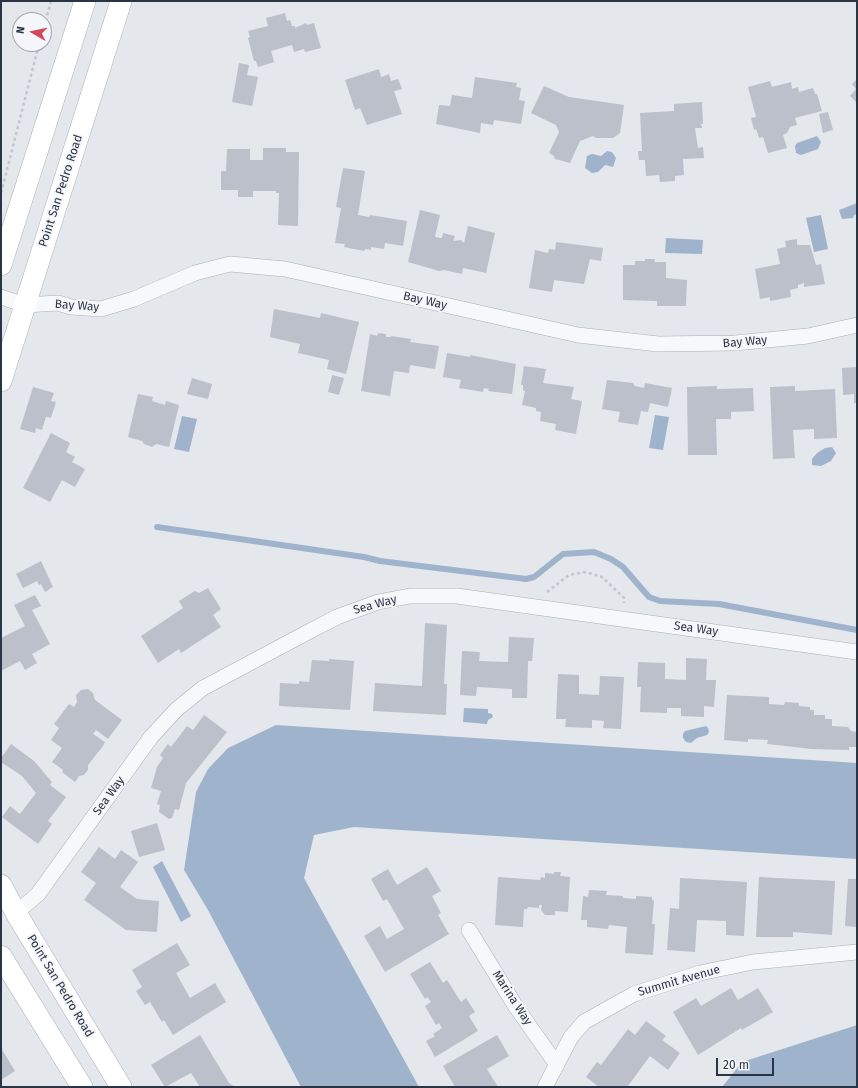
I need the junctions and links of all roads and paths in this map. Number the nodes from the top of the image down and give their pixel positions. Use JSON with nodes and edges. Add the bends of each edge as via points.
{"nodes":[{"id":1,"x":51,"y":1,"type":"edge"},
{"id":2,"x":85,"y":1,"type":"edge"},
{"id":3,"x":122,"y":1,"type":"edge"},
{"id":4,"x":48,"y":12,"type":"edge"},
{"id":5,"x":37,"y":52,"type":"edge"},
{"id":6,"x":1,"y":192,"type":"edge"},
{"id":7,"x":1,"y":265,"type":"edge"},
{"id":8,"x":1,"y":298,"type":"edge"},
{"id":9,"x":25,"y":305,"type":"junction"},
{"id":10,"x":857,"y":325,"type":"edge"},
{"id":11,"x":1,"y":381,"type":"edge"},
{"id":12,"x":541,"y":608,"type":"junction"},
{"id":13,"x":627,"y":620,"type":"junction"},
{"id":14,"x":857,"y":652,"type":"edge"},
{"id":15,"x":1,"y":885,"type":"edge"},
{"id":16,"x":16,"y":913,"type":"junction"},
{"id":17,"x":469,"y":930,"type":"dead end"},
{"id":18,"x":857,"y":952,"type":"edge"},
{"id":19,"x":1,"y":956,"type":"edge"},
{"id":20,"x":557,"y":1065,"type":"junction"},
{"id":21,"x":82,"y":1087,"type":"edge"},
{"id":22,"x":121,"y":1087,"type":"edge"},
{"id":23,"x":545,"y":1087,"type":"edge"}],
"edges":[{"from":1,"to":4,"type":"path"},
{"from":2,"to":7,"type":"main road"},
{"from":3,"to":9,"type":"main road","name":"Point San Pedro Road"},
{"from":5,"to":6,"type":"path"},
{"from":8,"to":9,"type":"street","name":"Bay Way"},
{"from":9,"to":10,"type":"street","name":"Bay Way","via":[[58,303],[71,307],[101,309],[134,299],[195,273],[230,264],[284,269],[578,335],[658,344],[735,343],[808,336]]},
{"from":9,"to":11,"type":"main road","name":"Point San Pedro Road"},
{"from":12,"to":13,"type":"street","name":"Sea Way"},
{"from":12,"to":13,"type":"path","via":[[546,593],[556,584],[569,574],[586,572],[602,577],[624,598]]},
{"from":12,"to":16,"type":"street","name":"Sea Way","via":[[443,596],[410,596],[378,602],[323,624],[203,688],[163,722],[38,894]]},
{"from":13,"to":14,"type":"street","name":"Sea Way"},
{"from":15,"to":16,"type":"main road","name":"Point San Pedro Road"},
{"from":16,"to":22,"type":"main road","name":"Point San Pedro Road"},
{"from":17,"to":20,"type":"street","name":"Marina Way","via":[[516,1007]]},
{"from":18,"to":20,"type":"street","name":"Summit Avenue","via":[[753,962],[700,973],[634,994],[584,1022],[571,1037]]},
{"from":19,"to":21,"type":"main road"},
{"from":20,"to":23,"type":"street","name":"Summit Avenue"}]}
